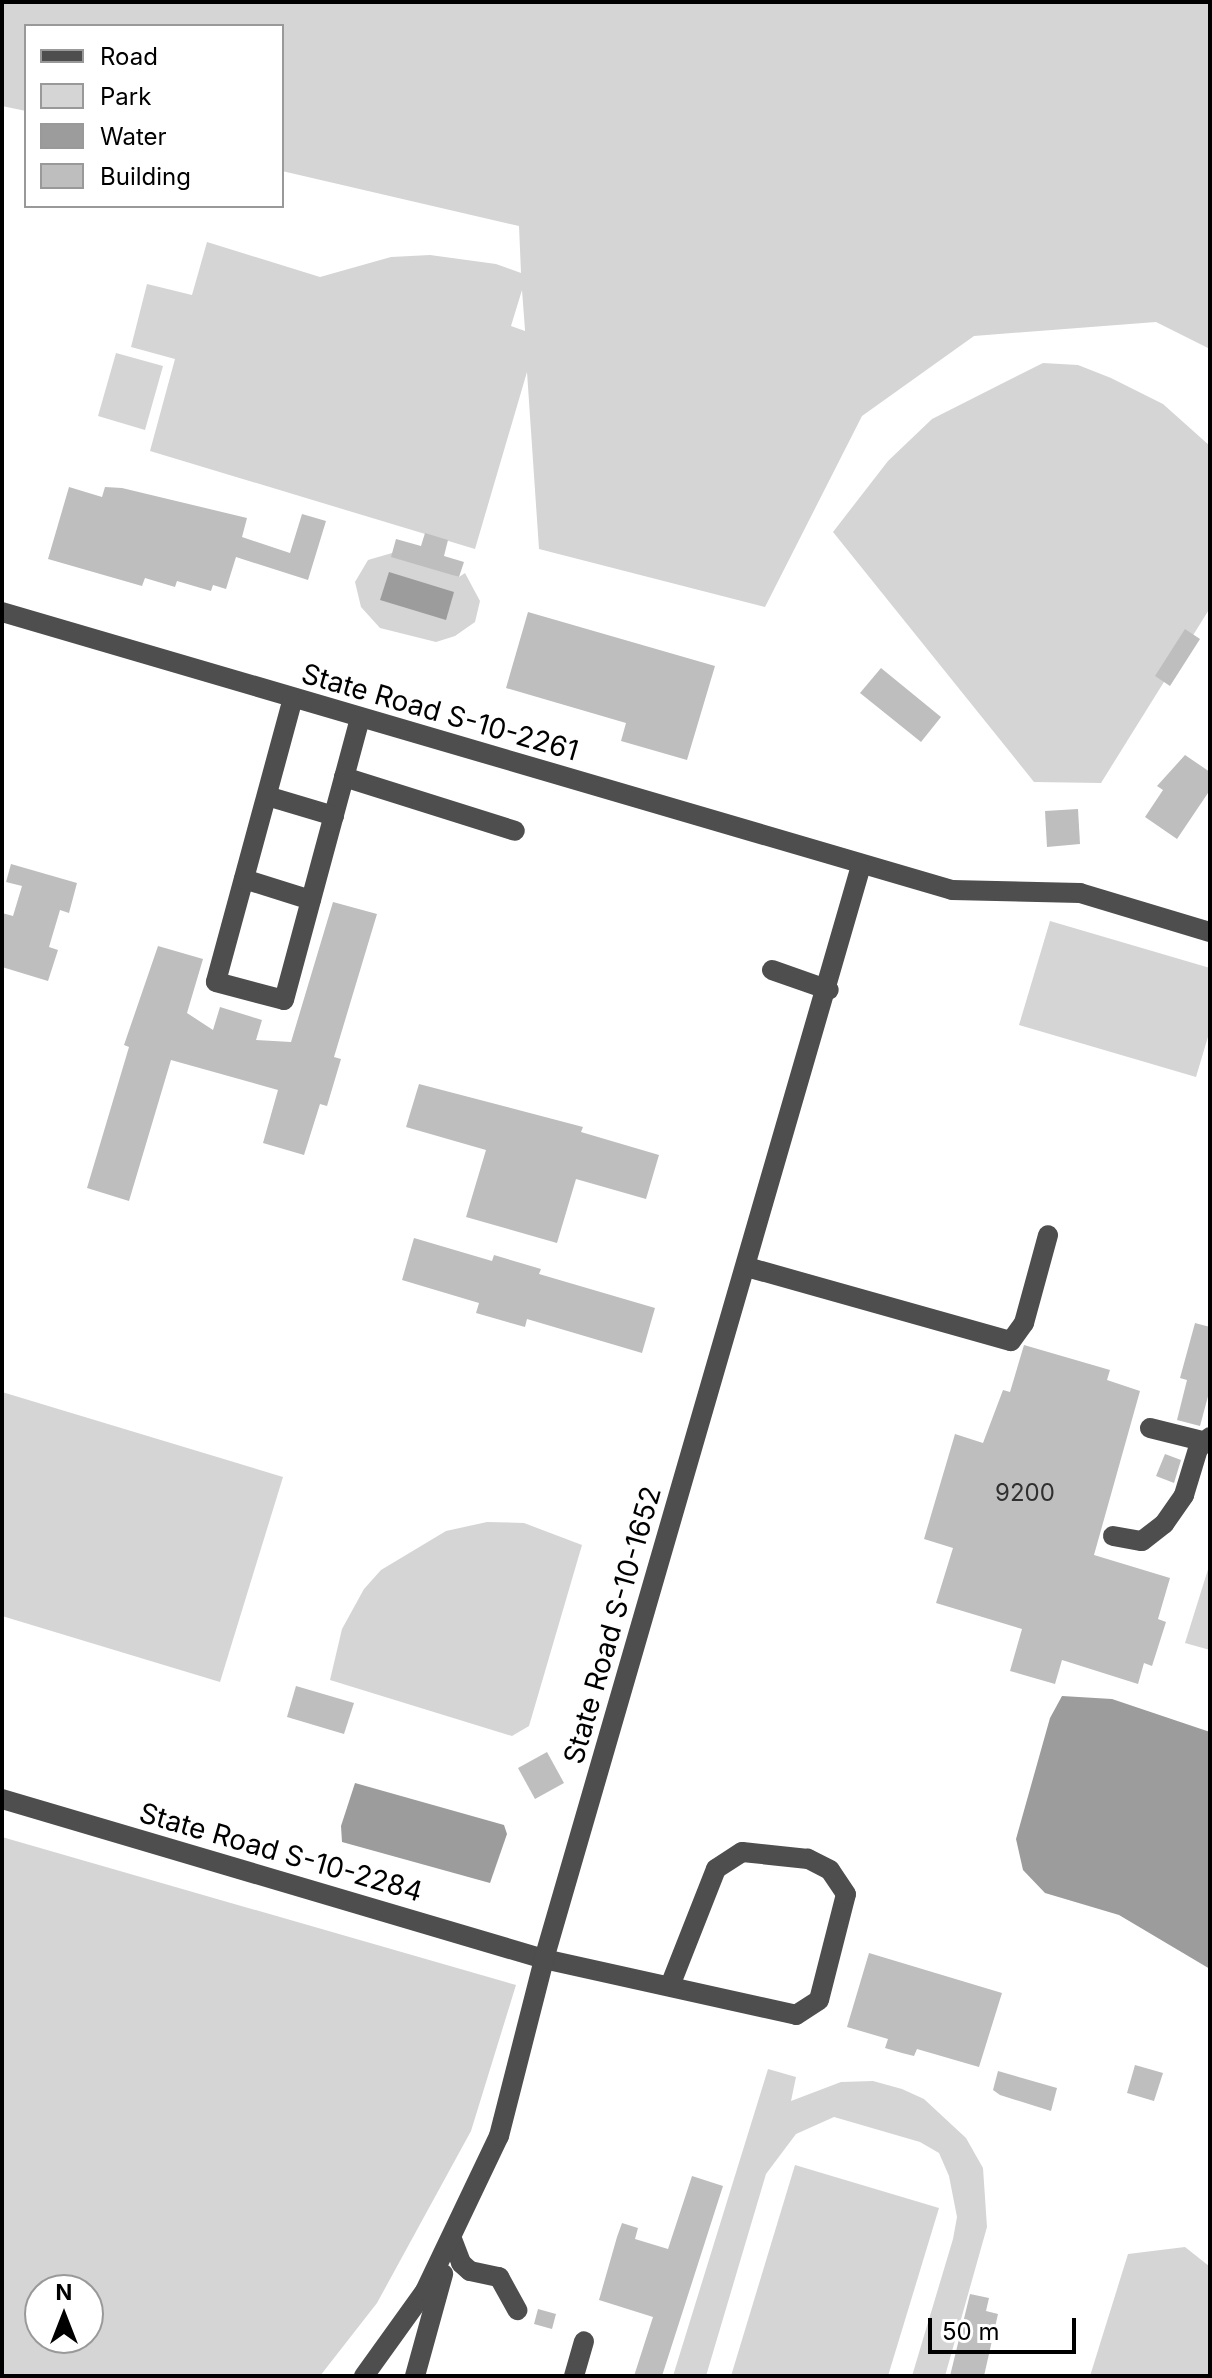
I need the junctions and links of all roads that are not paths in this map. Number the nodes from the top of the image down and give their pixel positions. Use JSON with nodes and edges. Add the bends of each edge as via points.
{"nodes":[{"id":1,"x":2,"y":612,"type":"edge"},
{"id":2,"x":293,"y":698,"type":"junction"},
{"id":3,"x":360,"y":718,"type":"junction"},
{"id":4,"x":344,"y":777,"type":"junction"},
{"id":5,"x":267,"y":796,"type":"junction"},
{"id":6,"x":334,"y":816,"type":"junction"},
{"id":7,"x":515,"y":831,"type":"dead end"},
{"id":8,"x":861,"y":866,"type":"junction"},
{"id":9,"x":244,"y":879,"type":"junction"},
{"id":10,"x":311,"y":900,"type":"junction"},
{"id":11,"x":1210,"y":932,"type":"edge"},
{"id":12,"x":772,"y":970,"type":"dead end"},
{"id":13,"x":829,"y":990,"type":"junction"},
{"id":14,"x":1048,"y":1235,"type":"dead end"},
{"id":15,"x":747,"y":1267,"type":"junction"},
{"id":16,"x":1150,"y":1428,"type":"dead end"},
{"id":17,"x":1208,"y":1440,"type":"edge"},
{"id":18,"x":1113,"y":1536,"type":"dead end"},
{"id":19,"x":2,"y":1799,"type":"edge"},
{"id":20,"x":544,"y":1959,"type":"junction"},
{"id":21,"x":670,"y":1986,"type":"junction"},
{"id":22,"x":453,"y":2236,"type":"junction"},
{"id":23,"x":517,"y":2310,"type":"dead end"},
{"id":24,"x":584,"y":2341,"type":"dead end"},
{"id":25,"x":364,"y":2376,"type":"edge"},
{"id":26,"x":415,"y":2376,"type":"edge"},
{"id":27,"x":574,"y":2376,"type":"edge"}],
"edges":[{"from":1,"to":2,"type":"street","name":"State Road S-10-2261"},
{"from":2,"to":3,"type":"street","name":"State Road S-10-2261"},
{"from":2,"to":5,"type":"street"},
{"from":3,"to":4,"type":"street"},
{"from":3,"to":8,"type":"street","name":"State Road S-10-2261"},
{"from":4,"to":6,"type":"street"},
{"from":4,"to":7,"type":"street"},
{"from":5,"to":6,"type":"street"},
{"from":5,"to":9,"type":"street"},
{"from":6,"to":10,"type":"street"},
{"from":8,"to":11,"type":"street","name":"State Road S-10-2261","via":[[952,890],[1080,893]]},
{"from":8,"to":13,"type":"street","name":"State Road S-10-1652"},
{"from":9,"to":10,"type":"street"},
{"from":9,"to":10,"type":"street","via":[[216,982],[284,1000]]},
{"from":12,"to":13,"type":"street"},
{"from":13,"to":15,"type":"street","name":"State Road S-10-1652"},
{"from":14,"to":15,"type":"street","via":[[1024,1323],[1011,1341]]},
{"from":15,"to":20,"type":"street","name":"State Road S-10-1652"},
{"from":16,"to":17,"type":"street"},
{"from":17,"to":18,"type":"street","via":[[1198,1449],[1184,1495],[1164,1524],[1142,1541]]},
{"from":19,"to":20,"type":"street","name":"State Road S-10-2284"},
{"from":20,"to":21,"type":"street","name":"State Road S-10-2284"},
{"from":20,"to":22,"type":"street","name":"State Road S-10-1652","via":[[499,2136]]},
{"from":21,"to":21,"type":"street","via":[[796,2015],[819,2000],[846,1894],[830,1870],[808,1859],[742,1852],[716,1869]]},
{"from":22,"to":23,"type":"street","via":[[461,2263],[470,2271],[499,2277]]},
{"from":22,"to":25,"type":"street","name":"State Road S-10-1652","via":[[425,2291]]},
{"from":22,"to":26,"type":"street"},
{"from":24,"to":27,"type":"street"}]}
